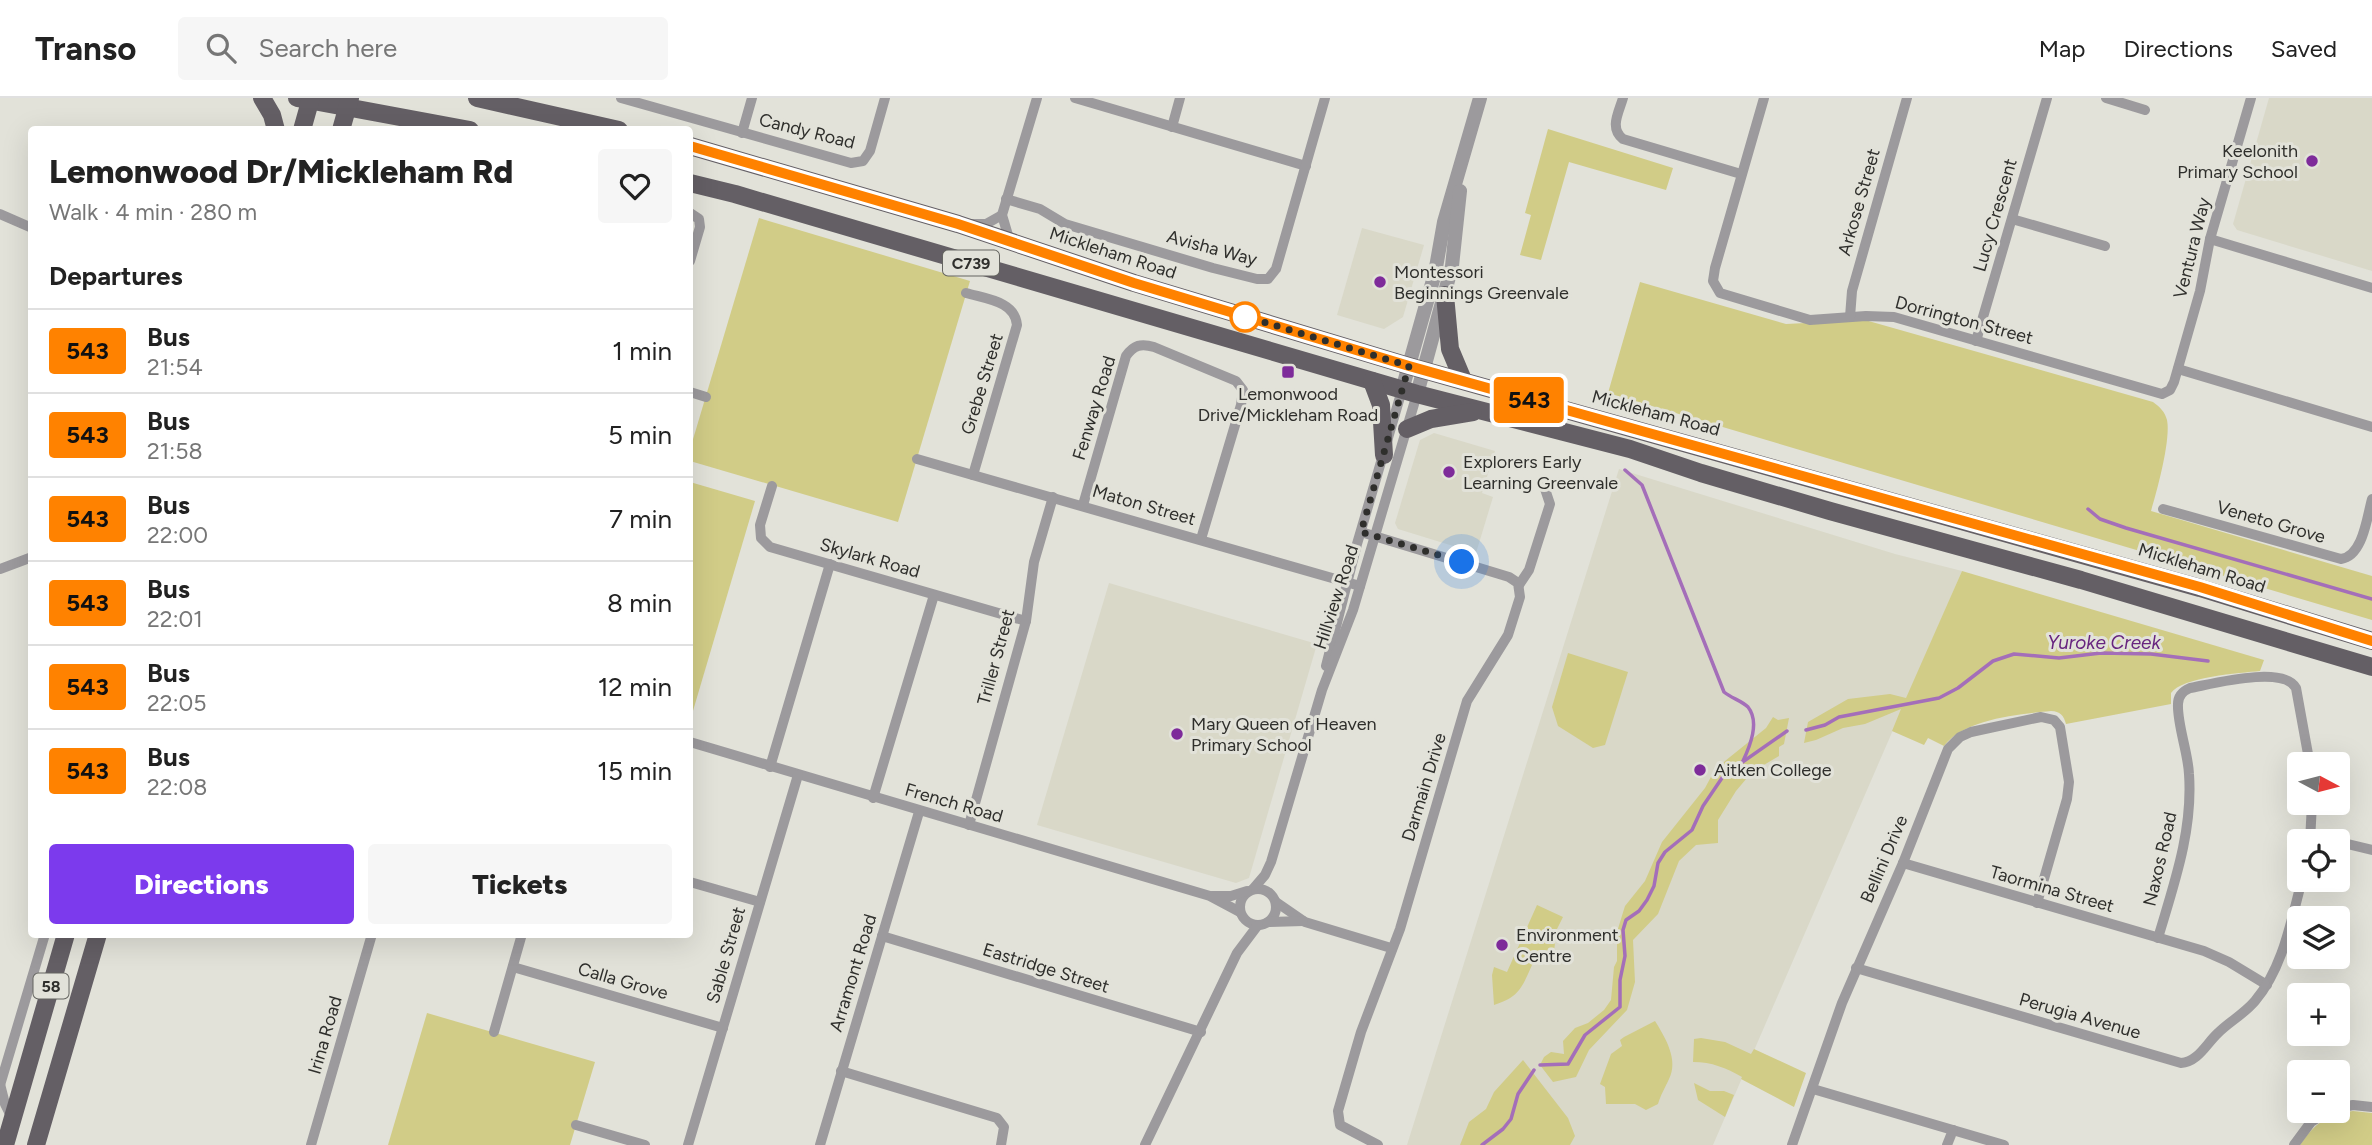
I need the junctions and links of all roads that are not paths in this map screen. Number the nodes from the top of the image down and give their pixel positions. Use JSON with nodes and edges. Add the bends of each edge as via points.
{"nodes":[{"id":1,"x":262,"y":98,"type":"edge"},
{"id":2,"x":477,"y":98,"type":"edge"},
{"id":3,"x":621,"y":98,"type":"edge"},
{"id":4,"x":752,"y":98,"type":"edge"},
{"id":5,"x":885,"y":98,"type":"edge"},
{"id":6,"x":1037,"y":98,"type":"edge"},
{"id":7,"x":1075,"y":98,"type":"edge"},
{"id":8,"x":1180,"y":98,"type":"edge"},
{"id":9,"x":1325,"y":98,"type":"edge"},
{"id":10,"x":1480,"y":98,"type":"edge"},
{"id":11,"x":1623,"y":98,"type":"edge"},
{"id":12,"x":1764,"y":98,"type":"edge"},
{"id":13,"x":1907,"y":98,"type":"edge"},
{"id":14,"x":2047,"y":98,"type":"edge"},
{"id":15,"x":2106,"y":98,"type":"edge"},
{"id":16,"x":2250,"y":98,"type":"edge"},
{"id":17,"x":306,"y":99,"type":"edge"},
{"id":18,"x":349,"y":103,"type":"edge"},
{"id":19,"x":2145,"y":110,"type":"dead end"},
{"id":20,"x":275,"y":126,"type":"edge"},
{"id":21,"x":303,"y":126,"type":"edge"},
{"id":22,"x":342,"y":126,"type":"edge"},
{"id":23,"x":453,"y":126,"type":"edge"},
{"id":24,"x":601,"y":126,"type":"edge"},
{"id":25,"x":1172,"y":127,"type":"junction"},
{"id":26,"x":742,"y":133,"type":"junction"},
{"id":27,"x":693,"y":147,"type":"edge"},
{"id":28,"x":1462,"y":162,"type":"junction"},
{"id":29,"x":1306,"y":166,"type":"junction"},
{"id":30,"x":1741,"y":174,"type":"junction"},
{"id":31,"x":693,"y":184,"type":"edge"},
{"id":32,"x":1006,"y":199,"type":"junction"},
{"id":33,"x":0,"y":215,"type":"edge"},
{"id":34,"x":693,"y":215,"type":"edge"},
{"id":35,"x":1002,"y":215,"type":"junction"},
{"id":36,"x":2012,"y":219,"type":"junction"},
{"id":37,"x":958,"y":224,"type":"junction"},
{"id":38,"x":28,"y":226,"type":"edge"},
{"id":39,"x":2210,"y":239,"type":"junction"},
{"id":40,"x":1010,"y":242,"type":"junction"},
{"id":41,"x":2105,"y":246,"type":"dead end"},
{"id":42,"x":693,"y":251,"type":"edge"},
{"id":43,"x":2372,"y":288,"type":"edge"},
{"id":44,"x":966,"y":293,"type":"dead end"},
{"id":45,"x":1445,"y":295,"type":"junction"},
{"id":46,"x":1850,"y":317,"type":"junction"},
{"id":47,"x":1976,"y":341,"type":"junction"},
{"id":48,"x":1416,"y":367,"type":"junction"},
{"id":49,"x":2178,"y":369,"type":"junction"},
{"id":50,"x":1463,"y":380,"type":"junction"},
{"id":51,"x":1372,"y":381,"type":"junction"},
{"id":52,"x":1409,"y":392,"type":"junction"},
{"id":53,"x":2154,"y":392,"type":"joint"},
{"id":54,"x":693,"y":394,"type":"edge"},
{"id":55,"x":706,"y":397,"type":"dead end"},
{"id":56,"x":1480,"y":411,"type":"junction"},
{"id":57,"x":2372,"y":427,"type":"edge"},
{"id":58,"x":1407,"y":429,"type":"junction"},
{"id":59,"x":1384,"y":455,"type":"junction"},
{"id":60,"x":917,"y":459,"type":"dead end"},
{"id":61,"x":972,"y":475,"type":"junction"},
{"id":62,"x":772,"y":485,"type":"dead end"},
{"id":63,"x":1545,"y":486,"type":"dead end"},
{"id":64,"x":1053,"y":497,"type":"junction"},
{"id":65,"x":2372,"y":499,"type":"edge"},
{"id":66,"x":1083,"y":505,"type":"junction"},
{"id":67,"x":2163,"y":509,"type":"dead end"},
{"id":68,"x":1361,"y":532,"type":"junction"},
{"id":69,"x":1375,"y":536,"type":"junction"},
{"id":70,"x":1201,"y":539,"type":"junction"},
{"id":71,"x":28,"y":558,"type":"edge"},
{"id":72,"x":830,"y":564,"type":"junction"},
{"id":73,"x":0,"y":569,"type":"edge"},
{"id":74,"x":1347,"y":583,"type":"junction"},
{"id":75,"x":1519,"y":585,"type":"junction"},
{"id":76,"x":1360,"y":586,"type":"junction"},
{"id":77,"x":934,"y":595,"type":"junction"},
{"id":78,"x":1026,"y":621,"type":"junction"},
{"id":79,"x":2372,"y":641,"type":"edge"},
{"id":80,"x":2372,"y":667,"type":"edge"},
{"id":81,"x":1322,"y":690,"type":"junction"},
{"id":82,"x":693,"y":743,"type":"edge"},
{"id":83,"x":2308,"y":752,"type":"edge"},
{"id":84,"x":770,"y":767,"type":"junction"},
{"id":85,"x":798,"y":775,"type":"junction"},
{"id":86,"x":873,"y":798,"type":"junction"},
{"id":87,"x":919,"y":812,"type":"junction"},
{"id":88,"x":969,"y":825,"type":"junction"},
{"id":89,"x":2350,"y":846,"type":"edge"},
{"id":90,"x":2372,"y":850,"type":"edge"},
{"id":91,"x":1271,"y":862,"type":"junction"},
{"id":92,"x":1903,"y":863,"type":"junction"},
{"id":93,"x":693,"y":883,"type":"edge"},
{"id":94,"x":1250,"y":890,"type":"junction"},
{"id":95,"x":2299,"y":892,"type":"edge"},
{"id":96,"x":1210,"y":896,"type":"junction"},
{"id":97,"x":1272,"y":897,"type":"junction"},
{"id":98,"x":760,"y":902,"type":"junction"},
{"id":99,"x":2037,"y":902,"type":"junction"},
{"id":100,"x":1241,"y":915,"type":"junction"},
{"id":101,"x":1306,"y":922,"type":"junction"},
{"id":102,"x":1263,"y":923,"type":"junction"},
{"id":103,"x":882,"y":936,"type":"junction"},
{"id":104,"x":44,"y":938,"type":"edge"},
{"id":105,"x":65,"y":938,"type":"edge"},
{"id":106,"x":97,"y":938,"type":"edge"},
{"id":107,"x":371,"y":938,"type":"edge"},
{"id":108,"x":521,"y":938,"type":"edge"},
{"id":109,"x":2158,"y":938,"type":"junction"},
{"id":110,"x":1391,"y":948,"type":"junction"},
{"id":111,"x":1237,"y":953,"type":"junction"},
{"id":112,"x":513,"y":967,"type":"junction"},
{"id":113,"x":1856,"y":968,"type":"junction"},
{"id":114,"x":2267,"y":985,"type":"junction"},
{"id":115,"x":723,"y":1028,"type":"junction"},
{"id":116,"x":494,"y":1032,"type":"dead end"},
{"id":117,"x":1201,"y":1032,"type":"junction"},
{"id":118,"x":841,"y":1071,"type":"junction"},
{"id":119,"x":0,"y":1084,"type":"edge"},
{"id":120,"x":1813,"y":1089,"type":"junction"},
{"id":121,"x":2350,"y":1106,"type":"edge"},
{"id":122,"x":2372,"y":1107,"type":"edge"},
{"id":123,"x":12,"y":1118,"type":"junction"},
{"id":124,"x":2310,"y":1123,"type":"edge"},
{"id":125,"x":576,"y":1125,"type":"dead end"},
{"id":126,"x":1954,"y":1130,"type":"junction"},
{"id":127,"x":5,"y":1145,"type":"edge"},
{"id":128,"x":36,"y":1145,"type":"edge"},
{"id":129,"x":311,"y":1145,"type":"edge"},
{"id":130,"x":641,"y":1145,"type":"edge"},
{"id":131,"x":688,"y":1145,"type":"edge"},
{"id":132,"x":820,"y":1145,"type":"edge"},
{"id":133,"x":1001,"y":1145,"type":"edge"},
{"id":134,"x":1145,"y":1145,"type":"edge"},
{"id":135,"x":1378,"y":1145,"type":"edge"},
{"id":136,"x":1792,"y":1145,"type":"edge"},
{"id":137,"x":1947,"y":1145,"type":"edge"},
{"id":138,"x":2004,"y":1145,"type":"edge"},
{"id":139,"x":2294,"y":1145,"type":"edge"}],
"edges":[{"from":1,"to":20,"type":"main road"},
{"from":2,"to":24,"type":"main road"},
{"from":3,"to":26,"type":"street","name":"Candy Road"},
{"from":4,"to":26,"type":"street"},
{"from":5,"to":26,"type":"street","name":"Candy Road","via":[[870,151],[863,160],[852,163]]},
{"from":6,"to":32,"type":"street"},
{"from":7,"to":25,"type":"street"},
{"from":8,"to":25,"type":"street"},
{"from":9,"to":29,"type":"street","name":"Avisha Way"},
{"from":10,"to":28,"type":"street"},
{"from":11,"to":30,"type":"street","via":[[1617,134]]},
{"from":12,"to":30,"type":"street"},
{"from":13,"to":46,"type":"street","name":"Arkose Street","via":[[1852,291]]},
{"from":14,"to":36,"type":"street","name":"Lucy Crescent"},
{"from":15,"to":19,"type":"street"},
{"from":16,"to":39,"type":"street","name":"Ventura Way"},
{"from":17,"to":18,"type":"main road"},
{"from":17,"to":21,"type":"main road"},
{"from":18,"to":22,"type":"main road"},
{"from":18,"to":23,"type":"main road"},
{"from":25,"to":29,"type":"street"},
{"from":27,"to":37,"type":"main road","name":"Mickleham Road","number":"C739"},
{"from":28,"to":45,"type":"street","via":[[1455,248]]},
{"from":28,"to":48,"type":"street","via":[[1444,222]]},
{"from":29,"to":32,"type":"street","name":"Avisha Way","via":[[1276,269],[1264,280],[1065,224],[1040,209]]},
{"from":30,"to":46,"type":"street","name":"Dorrington Street","via":[[1714,285],[1721,294],[1810,320]]},
{"from":31,"to":51,"type":"main road","number":"C739"},
{"from":32,"to":35,"type":"street"},
{"from":33,"to":38,"type":"street"},
{"from":34,"to":42,"type":"street","via":[[700,227]]},
{"from":35,"to":37,"type":"street","via":[[982,225]]},
{"from":35,"to":40,"type":"street"},
{"from":36,"to":41,"type":"street"},
{"from":36,"to":47,"type":"street","name":"Lucy Crescent"},
{"from":37,"to":40,"type":"main road","name":"Mickleham Road","number":"C739"},
{"from":39,"to":43,"type":"street"},
{"from":39,"to":49,"type":"street","name":"Ventura Way"},
{"from":40,"to":48,"type":"main road","name":"Mickleham Road","number":"C739"},
{"from":44,"to":61,"type":"street","name":"Grebe Street","via":[[1006,305],[1013,310],[1017,325]]},
{"from":45,"to":48,"type":"street"},
{"from":45,"to":50,"type":"main road","via":[[1450,349]]},
{"from":46,"to":47,"type":"street","name":"Dorrington Street","via":[[1894,317]]},
{"from":47,"to":53,"type":"street","name":"Dorrington Street"},
{"from":48,"to":50,"type":"main road","name":"Mickleham Road","number":"C739"},
{"from":48,"to":52,"type":"street"},
{"from":49,"to":53,"type":"street","name":"Ventura Way","via":[[2170,390]]},
{"from":49,"to":57,"type":"street"},
{"from":50,"to":79,"type":"main road","name":"Mickleham Road","number":"C739","via":[[2200,587]]},
{"from":51,"to":52,"type":"main road","number":"C739"},
{"from":51,"to":59,"type":"main road","via":[[1381,405]]},
{"from":52,"to":56,"type":"main road","number":"C739"},
{"from":52,"to":58,"type":"street","name":"Hillview Road"},
{"from":52,"to":59,"type":"street","name":"Hillview Road"},
{"from":54,"to":55,"type":"street"},
{"from":56,"to":58,"type":"main road","via":[[1431,419]]},
{"from":56,"to":80,"type":"main road","number":"C739","via":[[1630,449]]},
{"from":58,"to":69,"type":"street","name":"Hillview Road"},
{"from":59,"to":68,"type":"street","name":"Hillview Road"},
{"from":60,"to":61,"type":"street","name":"Maton Street"},
{"from":61,"to":64,"type":"street","name":"Maton Street"},
{"from":62,"to":72,"type":"street","name":"Skylark Road","via":[[760,525],[761,538],[770,547]]},
{"from":63,"to":75,"type":"street","name":"Darmain Drive","via":[[1550,504],[1529,570]]},
{"from":64,"to":66,"type":"street","name":"Maton Street"},
{"from":64,"to":78,"type":"street","name":"Triller Street","via":[[1034,562]]},
{"from":65,"to":67,"type":"street","name":"Veneto Grove","via":[[2356,549],[2341,559]]},
{"from":66,"to":70,"type":"street","name":"Maton Street"},
{"from":66,"to":70,"type":"street","name":"Fenway Road","via":[[1126,356],[1143,343],[1154,346],[1236,381],[1243,390]]},
{"from":68,"to":69,"type":"street"},
{"from":68,"to":74,"type":"street","name":"Hillview Road"},
{"from":69,"to":75,"type":"street","via":[[1508,577]]},
{"from":69,"to":76,"type":"street","name":"Hillview Road"},
{"from":70,"to":74,"type":"street","name":"Maton Street"},
{"from":71,"to":73,"type":"street"},
{"from":72,"to":77,"type":"street","name":"Skylark Road"},
{"from":72,"to":84,"type":"street"},
{"from":74,"to":76,"type":"street","name":"Maton Street"},
{"from":74,"to":81,"type":"street","name":"Hillview Road"},
{"from":75,"to":110,"type":"street","name":"Darmain Drive","via":[[1520,597],[1508,635],[1470,695]]},
{"from":76,"to":81,"type":"street","name":"Hillview Road"},
{"from":77,"to":78,"type":"street","name":"Skylark Road"},
{"from":77,"to":86,"type":"street"},
{"from":78,"to":88,"type":"street","name":"Triller Street"},
{"from":81,"to":91,"type":"street","name":"Hillview Road"},
{"from":82,"to":84,"type":"street","name":"French Road"},
{"from":83,"to":109,"type":"street","name":"Naxos Road","via":[[2296,688],[2290,680],[2245,678],[2182,693],[2178,706],[2189,765],[2188,828]]},
{"from":84,"to":85,"type":"street","name":"French Road"},
{"from":85,"to":86,"type":"street","name":"French Road"},
{"from":85,"to":98,"type":"street","name":"Sable Street"},
{"from":86,"to":87,"type":"street","name":"French Road"},
{"from":87,"to":88,"type":"street","name":"French Road"},
{"from":87,"to":103,"type":"street","name":"Arramont Road"},
{"from":88,"to":96,"type":"street","name":"French Road"},
{"from":89,"to":90,"type":"street"},
{"from":91,"to":94,"type":"street","name":"Hillview Road"},
{"from":91,"to":97,"type":"street","name":"Hillview Road"},
{"from":92,"to":99,"type":"street","name":"Taormina Street"},
{"from":92,"to":99,"type":"street","name":"Bellini Drive","via":[[1953,743],[1982,729],[2041,717],[2054,720],[2060,727],[2069,787]]},
{"from":92,"to":113,"type":"street","name":"Bellini Drive"},
{"from":93,"to":98,"type":"street"},
{"from":94,"to":96,"type":"street","name":"French Road"},
{"from":94,"to":97,"type":"street","via":[[1264,889]]},
{"from":94,"to":100,"type":"street","via":[[1240,900]]},
{"from":95,"to":114,"type":"street","via":[[2279,961]]},
{"from":96,"to":100,"type":"street","name":"French Road"},
{"from":97,"to":101,"type":"street"},
{"from":97,"to":102,"type":"street","via":[[1275,913]]},
{"from":98,"to":115,"type":"street","name":"Sable Street"},
{"from":99,"to":109,"type":"street","name":"Taormina Street"},
{"from":100,"to":102,"type":"street","via":[[1252,924]]},
{"from":100,"to":111,"type":"street"},
{"from":101,"to":102,"type":"street"},
{"from":101,"to":110,"type":"street"},
{"from":102,"to":111,"type":"street"},
{"from":103,"to":117,"type":"street","name":"Eastridge Street"},
{"from":103,"to":118,"type":"street","name":"Arramont Road"},
{"from":104,"to":119,"type":"street"},
{"from":105,"to":123,"type":"main road","number":"58"},
{"from":106,"to":128,"type":"main road","number":"58"},
{"from":107,"to":129,"type":"street","name":"Irina Road"},
{"from":108,"to":112,"type":"street"},
{"from":109,"to":114,"type":"street","name":"Taormina Street","via":[[2216,956]]},
{"from":110,"to":135,"type":"street","name":"Darmain Drive","via":[[1338,1111],[1340,1125]]},
{"from":111,"to":117,"type":"street"},
{"from":112,"to":115,"type":"street","name":"Calla Grove"},
{"from":112,"to":116,"type":"street"},
{"from":113,"to":114,"type":"street","name":"Perugia Avenue","via":[[2181,1063],[2194,1060]]},
{"from":113,"to":120,"type":"street","name":"Bellini Drive"},
{"from":115,"to":131,"type":"street","name":"Sable Street"},
{"from":117,"to":134,"type":"street"},
{"from":118,"to":132,"type":"street","name":"Arramont Road"},
{"from":118,"to":133,"type":"street","via":[[997,1118],[1004,1127]]},
{"from":119,"to":123,"type":"street"},
{"from":120,"to":126,"type":"street"},
{"from":120,"to":136,"type":"street","name":"Bellini Drive"},
{"from":121,"to":122,"type":"street"},
{"from":123,"to":127,"type":"main road","number":"58"},
{"from":124,"to":139,"type":"street"},
{"from":125,"to":130,"type":"street"},
{"from":126,"to":137,"type":"street"},
{"from":126,"to":138,"type":"street"}]}
